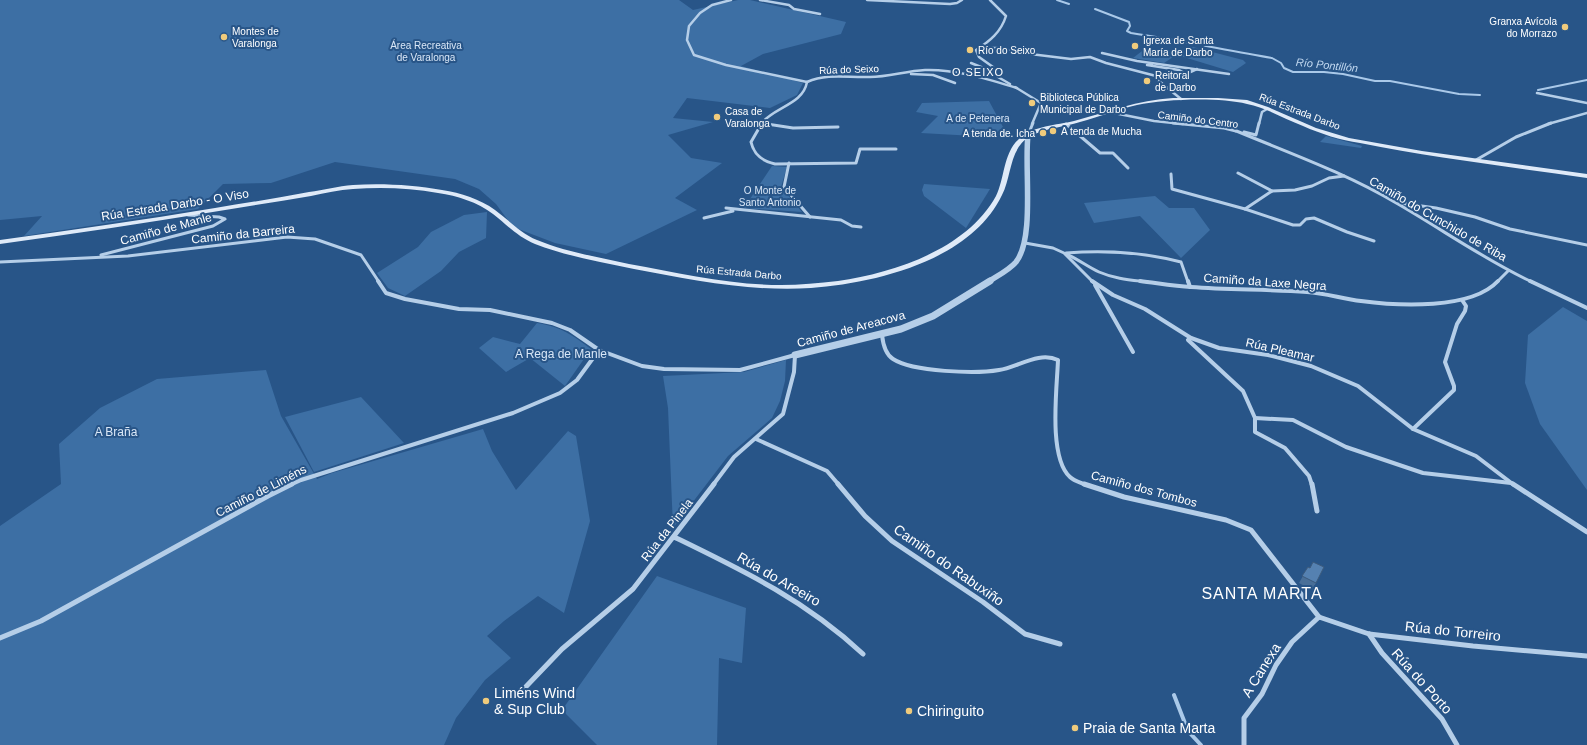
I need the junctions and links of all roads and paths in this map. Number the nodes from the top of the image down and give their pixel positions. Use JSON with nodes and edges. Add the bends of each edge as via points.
{"nodes":[{"id":1,"x":731,"y":0,"type":"edge"},
{"id":2,"x":760,"y":0,"type":"edge"},
{"id":3,"x":867,"y":0,"type":"edge"},
{"id":4,"x":962,"y":0,"type":"edge"},
{"id":5,"x":990,"y":0,"type":"edge"},
{"id":6,"x":820,"y":14,"type":"dead end"},
{"id":7,"x":980,"y":48,"type":"junction"},
{"id":8,"x":1102,"y":54,"type":"dead end"},
{"id":9,"x":971,"y":63,"type":"dead end"},
{"id":10,"x":1165,"y":65,"type":"junction"},
{"id":11,"x":1197,"y":69,"type":"junction"},
{"id":12,"x":996,"y":73,"type":"junction"},
{"id":13,"x":1186,"y":74,"type":"junction"},
{"id":14,"x":1229,"y":74,"type":"dead end"},
{"id":15,"x":893,"y":75,"type":"junction"},
{"id":16,"x":1160,"y":77,"type":"junction"},
{"id":17,"x":807,"y":82,"type":"junction"},
{"id":18,"x":955,"y":83,"type":"dead end"},
{"id":19,"x":1017,"y":88,"type":"junction"},
{"id":20,"x":1537,"y":93,"type":"dead end"},
{"id":21,"x":1181,"y":100,"type":"junction"},
{"id":22,"x":1587,"y":103,"type":"edge"},
{"id":23,"x":1267,"y":109,"type":"junction"},
{"id":24,"x":1109,"y":112,"type":"junction"},
{"id":25,"x":1587,"y":113,"type":"edge"},
{"id":26,"x":761,"y":124,"type":"junction"},
{"id":27,"x":1066,"y":124,"type":"junction"},
{"id":28,"x":1031,"y":126,"type":"junction"},
{"id":29,"x":838,"y":127,"type":"dead end"},
{"id":30,"x":1234,"y":130,"type":"junction"},
{"id":31,"x":1036,"y":132,"type":"junction"},
{"id":32,"x":1028,"y":135,"type":"junction"},
{"id":33,"x":896,"y":149,"type":"dead end"},
{"id":34,"x":1476,"y":160,"type":"junction"},
{"id":35,"x":789,"y":163,"type":"junction"},
{"id":36,"x":1128,"y":168,"type":"dead end"},
{"id":37,"x":1238,"y":173,"type":"dead end"},
{"id":38,"x":1171,"y":174,"type":"dead end"},
{"id":39,"x":1345,"y":176,"type":"junction"},
{"id":40,"x":1587,"y":176,"type":"edge"},
{"id":41,"x":352,"y":187,"type":"joint"},
{"id":42,"x":1272,"y":191,"type":"junction"},
{"id":43,"x":1397,"y":203,"type":"junction"},
{"id":44,"x":726,"y":208,"type":"dead end"},
{"id":45,"x":1245,"y":209,"type":"junction"},
{"id":46,"x":737,"y":210,"type":"junction"},
{"id":47,"x":184,"y":215,"type":"junction"},
{"id":48,"x":810,"y":217,"type":"junction"},
{"id":49,"x":704,"y":218,"type":"dead end"},
{"id":50,"x":860,"y":227,"type":"dead end"},
{"id":51,"x":1374,"y":241,"type":"dead end"},
{"id":52,"x":0,"y":242,"type":"edge"},
{"id":53,"x":1025,"y":243,"type":"junction"},
{"id":54,"x":1587,"y":245,"type":"edge"},
{"id":55,"x":1064,"y":253,"type":"junction"},
{"id":56,"x":93,"y":258,"type":"junction"},
{"id":57,"x":0,"y":262,"type":"edge"},
{"id":58,"x":1508,"y":270,"type":"junction"},
{"id":59,"x":1095,"y":284,"type":"junction"},
{"id":60,"x":1190,"y":287,"type":"junction"},
{"id":61,"x":1462,"y":300,"type":"junction"},
{"id":62,"x":1587,"y":303,"type":"edge"},
{"id":63,"x":1580,"y":304,"type":"junction"},
{"id":64,"x":1587,"y":308,"type":"edge"},
{"id":65,"x":882,"y":335,"type":"junction"},
{"id":66,"x":1191,"y":338,"type":"junction"},
{"id":67,"x":599,"y":350,"type":"junction"},
{"id":68,"x":1132,"y":352,"type":"dead end"},
{"id":69,"x":795,"y":355,"type":"junction"},
{"id":70,"x":1255,"y":418,"type":"junction"},
{"id":71,"x":1413,"y":429,"type":"junction"},
{"id":72,"x":756,"y":439,"type":"junction"},
{"id":73,"x":1511,"y":483,"type":"junction"},
{"id":74,"x":1317,"y":511,"type":"dead end"},
{"id":75,"x":1587,"y":532,"type":"edge"},
{"id":76,"x":674,"y":537,"type":"junction"},
{"id":77,"x":1319,"y":617,"type":"junction"},
{"id":78,"x":1370,"y":634,"type":"junction"},
{"id":79,"x":0,"y":638,"type":"edge"},
{"id":80,"x":1060,"y":644,"type":"dead end"},
{"id":81,"x":863,"y":654,"type":"dead end"},
{"id":82,"x":1587,"y":656,"type":"edge"},
{"id":83,"x":517,"y":696,"type":"dead end"},
{"id":84,"x":1244,"y":745,"type":"edge"},
{"id":85,"x":1456,"y":745,"type":"edge"}],
"edges":[{"from":1,"to":17,"type":"street","via":[[712,5],[700,13],[689,26],[687,40],[694,55],[726,65]]},
{"from":2,"to":6,"type":"street"},
{"from":3,"to":4,"type":"street","via":[[950,4]]},
{"from":5,"to":7,"type":"street","via":[[1006,16],[1003,27],[995,37]]},
{"from":7,"to":12,"type":"street","via":[[976,50],[978,57],[993,67]]},
{"from":7,"to":16,"type":"street","via":[[1002,48],[1013,52],[1071,59],[1090,57]]},
{"from":8,"to":10,"type":"street"},
{"from":9,"to":12,"type":"street"},
{"from":10,"to":11,"type":"street"},
{"from":10,"to":13,"type":"street","via":[[1147,64],[1154,68],[1180,70]]},
{"from":11,"to":13,"type":"street"},
{"from":11,"to":14,"type":"street"},
{"from":12,"to":19,"type":"street","via":[[998,77]]},
{"from":13,"to":16,"type":"street"},
{"from":15,"to":17,"type":"street","name":"Rúa do Seixo","via":[[824,76]]},
{"from":15,"to":18,"type":"street","name":"Rúa do Seixo","via":[[933,76]]},
{"from":15,"to":19,"type":"street","name":"Rúa do Seixo","via":[[947,70],[984,77]]},
{"from":16,"to":21,"type":"street","via":[[1159,81]]},
{"from":17,"to":26,"type":"street","via":[[800,97],[766,117]]},
{"from":19,"to":28,"type":"street","via":[[1041,103]]},
{"from":20,"to":22,"type":"street"},
{"from":21,"to":23,"type":"main road","name":"Rúa Estrada Darbo","via":[[1236,100]]},
{"from":21,"to":24,"type":"main road","name":"Rúa Estrada Darbo","via":[[1148,102]]},
{"from":23,"to":30,"type":"street","name":"Camiño do Centro","via":[[1262,112],[1256,134]]},
{"from":23,"to":34,"type":"main road","name":"Rúa Estrada Darbo","via":[[1347,139]]},
{"from":24,"to":27,"type":"main road","name":"Rúa Estrada Darbo"},
{"from":24,"to":30,"type":"street","name":"Camiño do Centro","via":[[1154,121]]},
{"from":25,"to":34,"type":"street","via":[[1557,120],[1518,135]]},
{"from":26,"to":29,"type":"street","via":[[794,128]]},
{"from":26,"to":35,"type":"street","via":[[751,142],[752,148],[765,162]]},
{"from":27,"to":31,"type":"main road","name":"Rúa Estrada Darbo"},
{"from":27,"to":36,"type":"street","via":[[1100,153],[1113,153]]},
{"from":28,"to":31,"type":"street"},
{"from":28,"to":32,"type":"street"},
{"from":30,"to":39,"type":"street","name":"Camiño do Cunchido de Riba"},
{"from":31,"to":32,"type":"main road","name":"Rúa Estrada Darbo"},
{"from":32,"to":41,"type":"main road","name":"Rúa Estrada Darbo","via":[[1015,145],[998,198],[984,218],[967,235],[950,247],[915,263],[884,273],[825,284],[782,287],[754,285],[694,279],[645,269],[568,252],[535,241],[516,232],[489,208],[452,194],[398,188]]},
{"from":32,"to":53,"type":"street","name":"Camiño de Areacova"},
{"from":33,"to":35,"type":"street","via":[[860,149],[856,163]]},
{"from":34,"to":40,"type":"main road","name":"Rúa Estrada Darbo"},
{"from":35,"to":48,"type":"street","via":[[784,187]]},
{"from":37,"to":42,"type":"street"},
{"from":38,"to":45,"type":"street","via":[[1172,189]]},
{"from":39,"to":42,"type":"street","via":[[1329,178],[1295,190]]},
{"from":39,"to":43,"type":"street","name":"Camiño do Cunchido de Riba"},
{"from":41,"to":47,"type":"main road","name":"Rúa Estrada Darbo - O Viso"},
{"from":42,"to":45,"type":"street"},
{"from":43,"to":54,"type":"street","via":[[1436,208],[1510,229]]},
{"from":43,"to":58,"type":"street","name":"Camiño do Cunchido de Riba"},
{"from":44,"to":46,"type":"street"},
{"from":45,"to":51,"type":"street","via":[[1293,225],[1300,225],[1306,219],[1314,218]]},
{"from":46,"to":48,"type":"street"},
{"from":46,"to":49,"type":"street"},
{"from":47,"to":52,"type":"main road","name":"Rúa Estrada Darbo - O Viso"},
{"from":47,"to":56,"type":"street","name":"Camiño de Manle","via":[[225,219],[220,224]]},
{"from":48,"to":50,"type":"street","via":[[841,220]]},
{"from":53,"to":55,"type":"street","name":"Rúa Pleamar"},
{"from":53,"to":65,"type":"street","name":"Camiño de Areacova","via":[[1015,263],[986,284],[932,316]]},
{"from":55,"to":59,"type":"street","name":"Rúa Pleamar"},
{"from":55,"to":60,"type":"street","name":"Camiño da Laxe Negra","via":[[1111,277]]},
{"from":55,"to":60,"type":"street","via":[[1084,250],[1115,251],[1170,258],[1181,262]]},
{"from":56,"to":57,"type":"street","name":"Camiño da Barreira"},
{"from":56,"to":67,"type":"street","name":"Camiño da Barreira","via":[[287,237],[315,239],[361,255],[386,293],[458,309],[490,310],[552,324],[570,330]]},
{"from":58,"to":61,"type":"street","name":"Camiño da Laxe Negra","via":[[1491,288]]},
{"from":58,"to":63,"type":"street","name":"Camiño do Cunchido de Riba"},
{"from":59,"to":66,"type":"street","name":"Rúa Pleamar","via":[[1145,309]]},
{"from":59,"to":68,"type":"street"},
{"from":60,"to":61,"type":"street","name":"Camiño da Laxe Negra","via":[[1308,292],[1361,301],[1402,304]]},
{"from":61,"to":71,"type":"street","via":[[1466,312],[1457,324],[1445,362],[1454,390]]},
{"from":62,"to":63,"type":"street"},
{"from":63,"to":64,"type":"street","name":"Camiño do Cunchido de Riba"},
{"from":65,"to":69,"type":"street","name":"Camiño de Areacova"},
{"from":65,"to":77,"type":"street","name":"Camiño dos Tombos","via":[[883,348],[893,360],[917,367],[998,371],[1043,357],[1054,357],[1058,360],[1055,433],[1061,463],[1070,477],[1090,487],[1124,497],[1226,520],[1251,530]]},
{"from":66,"to":70,"type":"street","via":[[1188,340],[1243,391]]},
{"from":66,"to":71,"type":"street","name":"Rúa Pleamar","via":[[1219,348],[1268,355],[1311,366],[1358,386]]},
{"from":67,"to":69,"type":"street","name":"Camiño de Areacova","via":[[642,366],[688,370],[740,370]]},
{"from":67,"to":79,"type":"street","name":"Camiño de Liméns","via":[[577,380],[560,393],[513,413],[300,480],[41,621]]},
{"from":69,"to":72,"type":"street","name":"Rúa da Pinela","via":[[794,372],[783,414]]},
{"from":70,"to":73,"type":"street","via":[[1294,420],[1346,447],[1422,473]]},
{"from":70,"to":74,"type":"street","via":[[1255,432],[1285,448],[1309,476],[1314,486]]},
{"from":71,"to":73,"type":"street","name":"Rúa Pleamar","via":[[1476,456]]},
{"from":72,"to":76,"type":"street","name":"Rúa da Pinela","via":[[734,457]]},
{"from":72,"to":80,"type":"street","name":"Camiño do Rabuxiño","via":[[827,471],[866,516],[892,541],[983,602],[1025,634]]},
{"from":73,"to":75,"type":"street","name":"Rúa Pleamar"},
{"from":76,"to":81,"type":"street","name":"Rúa do Areeiro","via":[[762,580],[819,616],[847,637]]},
{"from":76,"to":83,"type":"street","name":"Rúa da Pinela","via":[[633,589],[562,650]]},
{"from":77,"to":78,"type":"street","name":"Rúa do Torreiro"},
{"from":77,"to":84,"type":"street","name":"A Canexa","via":[[1292,642],[1276,665],[1262,694],[1244,718]]},
{"from":78,"to":82,"type":"street","name":"Rúa do Torreiro"},
{"from":78,"to":85,"type":"street","name":"Rúa do Porto","via":[[1382,653],[1442,719]]}]}
